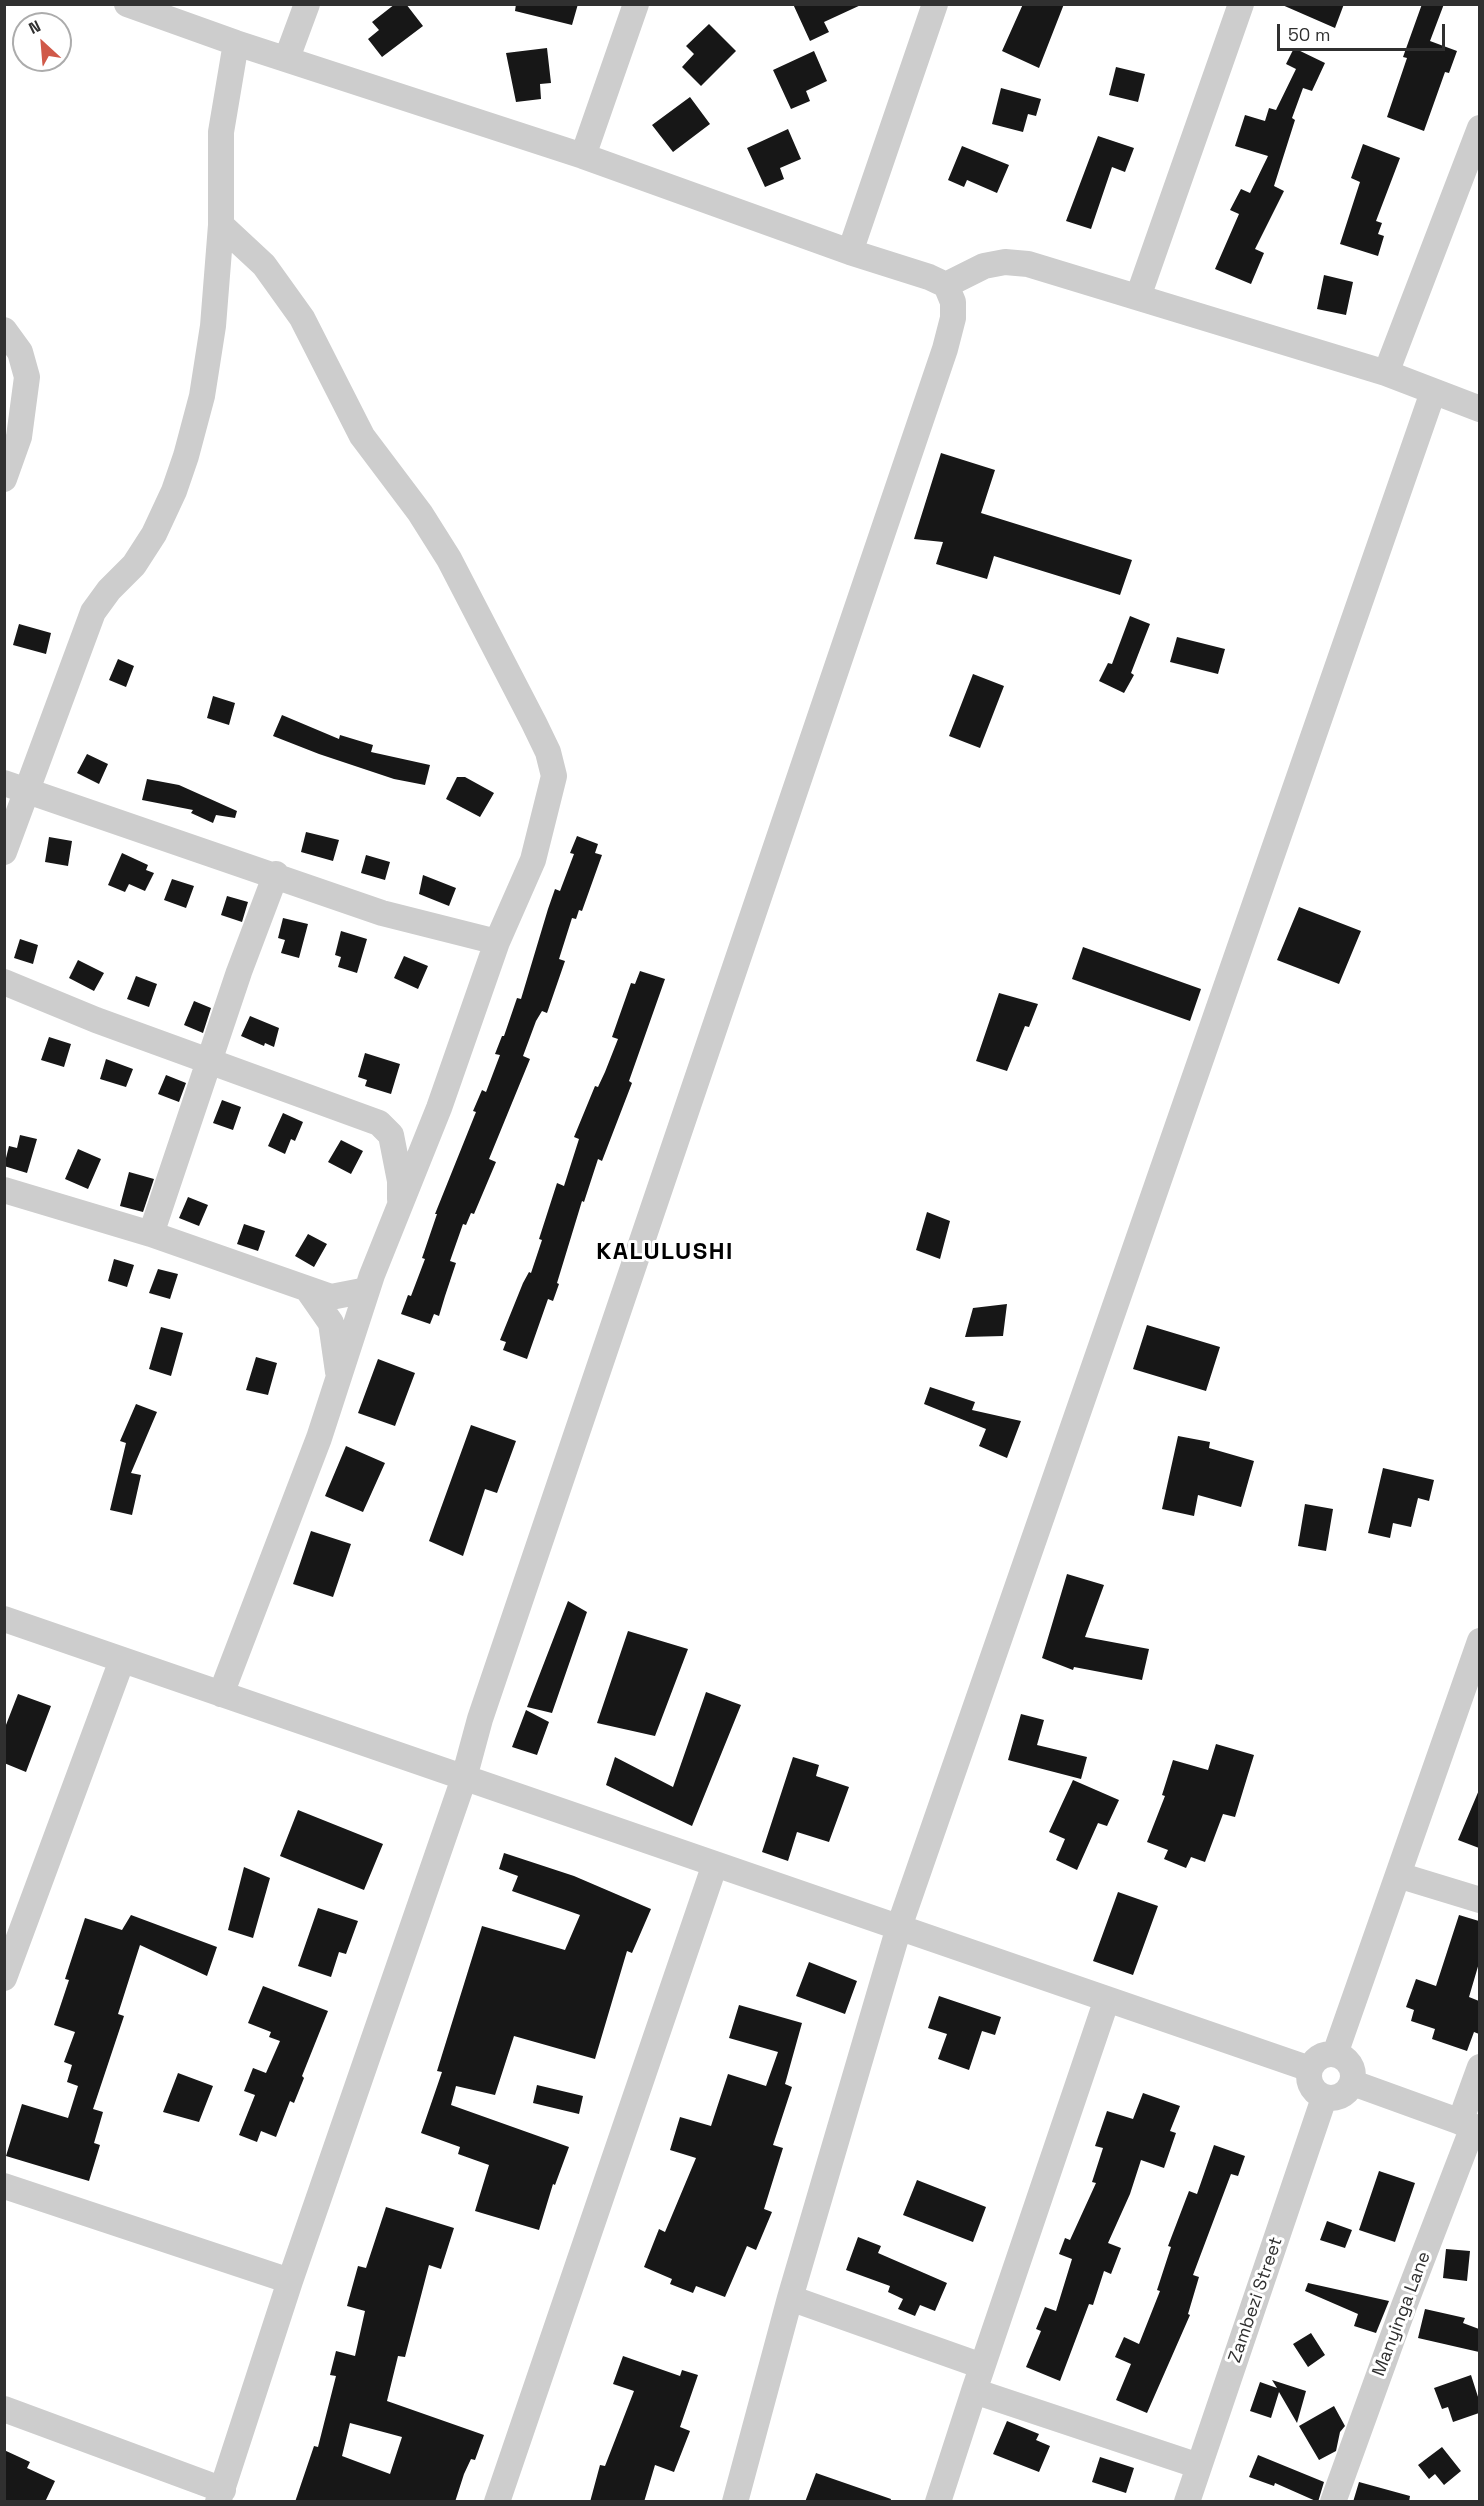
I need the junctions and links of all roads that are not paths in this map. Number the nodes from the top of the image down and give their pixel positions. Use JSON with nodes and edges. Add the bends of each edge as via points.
{"nodes":[{"id":1,"x":127,"y":4,"type":"edge"},
{"id":2,"x":307,"y":4,"type":"edge"},
{"id":3,"x":636,"y":4,"type":"edge"},
{"id":4,"x":935,"y":4,"type":"edge"},
{"id":5,"x":1241,"y":4,"type":"edge"},
{"id":6,"x":236,"y":43,"type":"junction"},
{"id":7,"x":287,"y":58,"type":"junction"},
{"id":8,"x":1479,"y":128,"type":"edge"},
{"id":9,"x":584,"y":156,"type":"junction"},
{"id":10,"x":221,"y":225,"type":"junction"},
{"id":11,"x":849,"y":252,"type":"junction"},
{"id":12,"x":946,"y":285,"type":"junction"},
{"id":13,"x":1138,"y":297,"type":"junction"},
{"id":14,"x":4,"y":330,"type":"edge"},
{"id":15,"x":1386,"y":373,"type":"junction"},
{"id":16,"x":1433,"y":392,"type":"junction"},
{"id":17,"x":1479,"y":409,"type":"edge"},
{"id":18,"x":4,"y":479,"type":"edge"},
{"id":19,"x":15,"y":787,"type":"edge"},
{"id":20,"x":4,"y":852,"type":"edge"},
{"id":21,"x":276,"y":874,"type":"junction"},
{"id":22,"x":497,"y":942,"type":"junction"},
{"id":23,"x":4,"y":982,"type":"edge"},
{"id":24,"x":210,"y":1060,"type":"junction"},
{"id":25,"x":4,"y":1190,"type":"edge"},
{"id":26,"x":400,"y":1206,"type":"junction"},
{"id":27,"x":151,"y":1234,"type":"junction"},
{"id":28,"x":308,"y":1290,"type":"junction"},
{"id":29,"x":367,"y":1290,"type":"junction"},
{"id":30,"x":338,"y":1378,"type":"junction"},
{"id":31,"x":4,"y":1619,"type":"edge"},
{"id":32,"x":1479,"y":1641,"type":"edge"},
{"id":33,"x":122,"y":1660,"type":"junction"},
{"id":34,"x":221,"y":1694,"type":"junction"},
{"id":35,"x":464,"y":1778,"type":"junction"},
{"id":36,"x":715,"y":1864,"type":"junction"},
{"id":37,"x":1398,"y":1875,"type":"junction"},
{"id":38,"x":1479,"y":1900,"type":"edge"},
{"id":39,"x":900,"y":1927,"type":"junction"},
{"id":40,"x":4,"y":1978,"type":"edge"},
{"id":41,"x":1107,"y":1999,"type":"junction"},
{"id":42,"x":1335,"y":2054,"type":"junction"},
{"id":43,"x":1479,"y":2067,"type":"edge"},
{"id":44,"x":1310,"y":2069,"type":"junction"},
{"id":45,"x":1353,"y":2083,"type":"junction"},
{"id":46,"x":1324,"y":2098,"type":"junction"},
{"id":47,"x":1471,"y":2126,"type":"edge"},
{"id":48,"x":4,"y":2186,"type":"edge"},
{"id":49,"x":290,"y":2282,"type":"junction"},
{"id":50,"x":790,"y":2298,"type":"junction"},
{"id":51,"x":982,"y":2366,"type":"junction"},
{"id":52,"x":974,"y":2391,"type":"junction"},
{"id":53,"x":4,"y":2409,"type":"edge"},
{"id":54,"x":1199,"y":2466,"type":"junction"},
{"id":55,"x":220,"y":2496,"type":"edge"},
{"id":56,"x":497,"y":2502,"type":"edge"},
{"id":57,"x":735,"y":2502,"type":"edge"},
{"id":58,"x":938,"y":2502,"type":"edge"},
{"id":59,"x":1187,"y":2502,"type":"edge"},
{"id":60,"x":1333,"y":2502,"type":"edge"}],
"edges":[{"from":1,"to":6,"type":"street"},
{"from":2,"to":7,"type":"street"},
{"from":3,"to":9,"type":"street"},
{"from":4,"to":11,"type":"street"},
{"from":5,"to":13,"type":"street"},
{"from":6,"to":7,"type":"street"},
{"from":6,"to":10,"type":"street","via":[[221,132]]},
{"from":7,"to":9,"type":"street"},
{"from":8,"to":15,"type":"street"},
{"from":9,"to":11,"type":"street"},
{"from":10,"to":19,"type":"street","via":[[213,326],[202,396],[177,482],[154,534],[134,565],[93,612]]},
{"from":10,"to":22,"type":"street","via":[[264,265],[302,318],[362,436],[449,559],[548,752],[554,776],[533,860]]},
{"from":11,"to":12,"type":"street"},
{"from":12,"to":13,"type":"street","via":[[984,266],[1005,262],[1028,264]]},
{"from":12,"to":35,"type":"street","via":[[953,302],[953,318],[945,349],[480,1719]]},
{"from":13,"to":15,"type":"street"},
{"from":14,"to":18,"type":"street","via":[[20,352],[27,377],[19,437]]},
{"from":15,"to":16,"type":"street"},
{"from":16,"to":17,"type":"street"},
{"from":16,"to":39,"type":"street"},
{"from":19,"to":20,"type":"street"},
{"from":19,"to":21,"type":"street"},
{"from":21,"to":22,"type":"street","via":[[382,913]]},
{"from":21,"to":24,"type":"street"},
{"from":22,"to":26,"type":"street"},
{"from":23,"to":24,"type":"street"},
{"from":24,"to":26,"type":"street","via":[[386,1127],[398,1170]]},
{"from":24,"to":27,"type":"street"},
{"from":25,"to":27,"type":"street"},
{"from":26,"to":29,"type":"street"},
{"from":27,"to":28,"type":"street"},
{"from":28,"to":29,"type":"street","via":[[332,1297]]},
{"from":28,"to":30,"type":"street","via":[[331,1323]]},
{"from":29,"to":30,"type":"street"},
{"from":30,"to":34,"type":"street","via":[[319,1438]]},
{"from":31,"to":33,"type":"street"},
{"from":32,"to":37,"type":"street"},
{"from":33,"to":34,"type":"street"},
{"from":33,"to":40,"type":"street"},
{"from":34,"to":35,"type":"street"},
{"from":35,"to":36,"type":"street"},
{"from":35,"to":49,"type":"street"},
{"from":36,"to":39,"type":"street"},
{"from":36,"to":56,"type":"street"},
{"from":37,"to":38,"type":"street"},
{"from":37,"to":42,"type":"street"},
{"from":39,"to":41,"type":"street"},
{"from":39,"to":50,"type":"street"},
{"from":41,"to":44,"type":"street"},
{"from":41,"to":51,"type":"street"},
{"from":42,"to":44,"type":"street","via":[[1324,2055]]},
{"from":42,"to":45,"type":"street","via":[[1347,2060],[1353,2070]]},
{"from":43,"to":47,"type":"street","name":"Manyinga Lane"},
{"from":44,"to":46,"type":"street","via":[[1309,2081]]},
{"from":45,"to":46,"type":"street","via":[[1347,2093]]},
{"from":45,"to":47,"type":"street"},
{"from":46,"to":54,"type":"street","name":"Zambezi Street"},
{"from":47,"to":60,"type":"street","name":"Manyinga Lane"},
{"from":48,"to":49,"type":"street"},
{"from":49,"to":55,"type":"street"},
{"from":50,"to":51,"type":"street"},
{"from":50,"to":57,"type":"street"},
{"from":51,"to":52,"type":"street"},
{"from":52,"to":54,"type":"street"},
{"from":52,"to":58,"type":"street"},
{"from":53,"to":55,"type":"street"},
{"from":54,"to":59,"type":"street","name":"Zambezi Street"}]}
